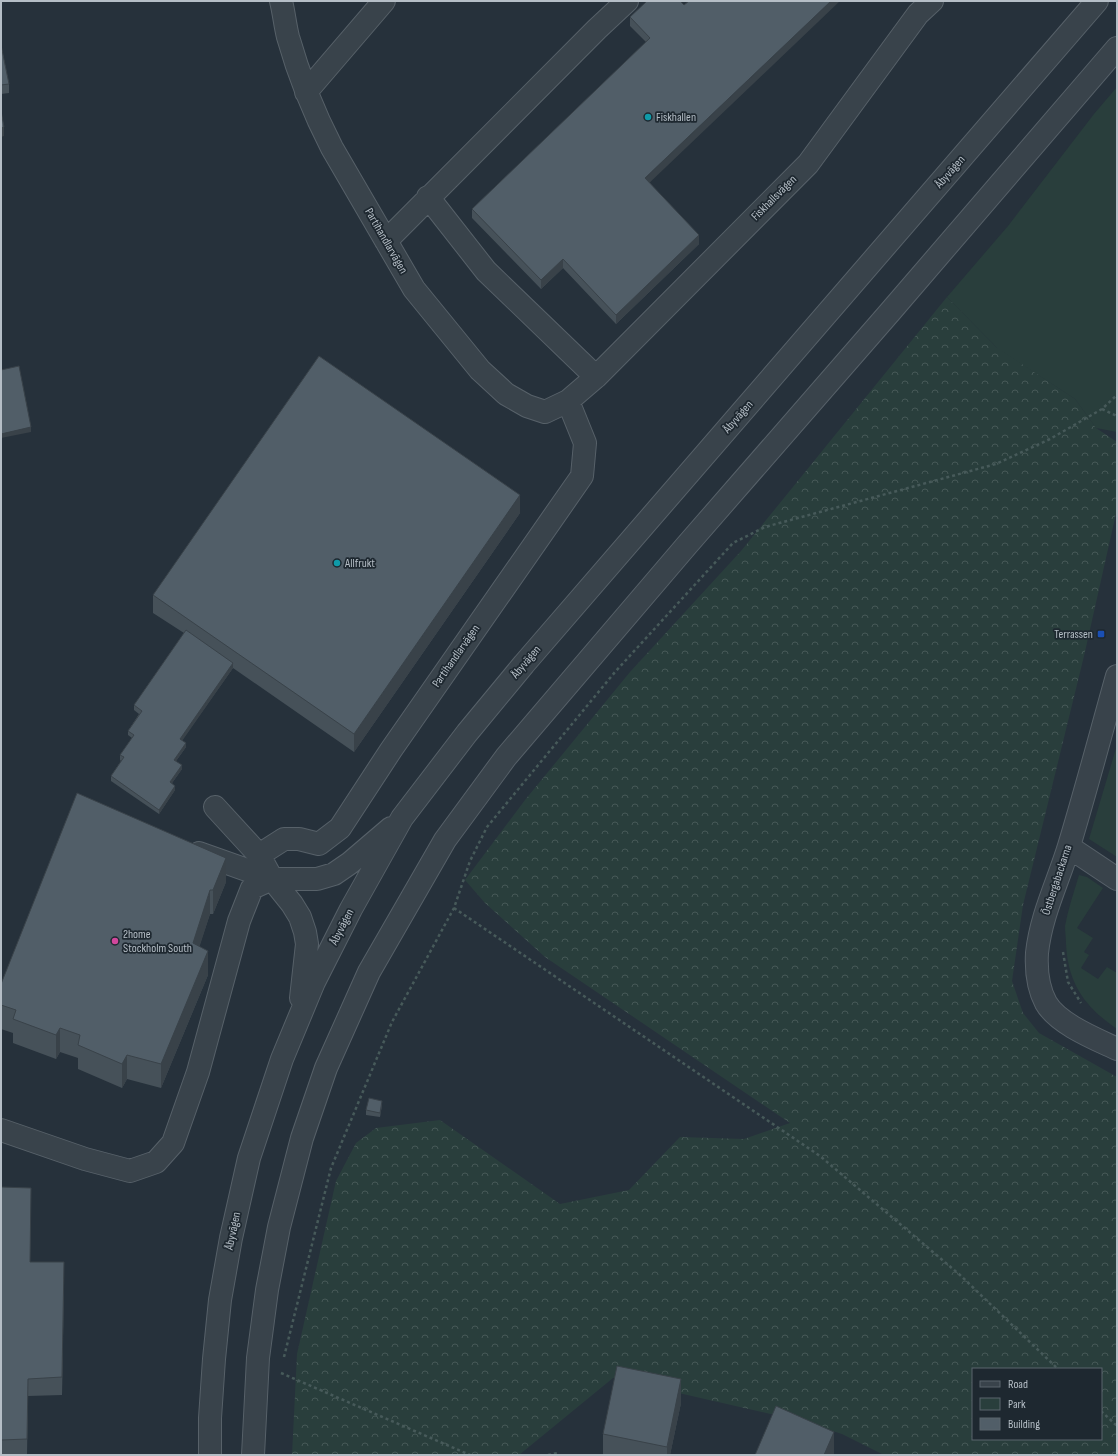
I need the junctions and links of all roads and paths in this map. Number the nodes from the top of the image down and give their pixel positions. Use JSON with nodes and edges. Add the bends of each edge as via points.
{"nodes":[{"id":1,"x":282,"y":1,"type":"edge"},
{"id":2,"x":384,"y":1,"type":"edge"},
{"id":3,"x":627,"y":1,"type":"edge"},
{"id":4,"x":932,"y":1,"type":"edge"},
{"id":5,"x":1097,"y":1,"type":"edge"},
{"id":6,"x":1117,"y":48,"type":"edge"},
{"id":7,"x":306,"y":92,"type":"junction"},
{"id":8,"x":428,"y":197,"type":"junction"},
{"id":9,"x":386,"y":240,"type":"junction"},
{"id":10,"x":596,"y":377,"type":"junction"},
{"id":11,"x":1117,"y":395,"type":"edge"},
{"id":12,"x":568,"y":401,"type":"junction"},
{"id":13,"x":1102,"y":409,"type":"junction"},
{"id":14,"x":1117,"y":416,"type":"edge"},
{"id":15,"x":1116,"y":683,"type":"edge"},
{"id":16,"x":215,"y":807,"type":"dead end"},
{"id":17,"x":402,"y":818,"type":"junction"},
{"id":18,"x":178,"y":846,"type":"edge"},
{"id":19,"x":1069,"y":847,"type":"junction"},
{"id":20,"x":259,"y":855,"type":"junction"},
{"id":21,"x":272,"y":879,"type":"junction"},
{"id":22,"x":1117,"y":879,"type":"edge"},
{"id":23,"x":454,"y":908,"type":"junction"},
{"id":24,"x":299,"y":1020,"type":"junction"},
{"id":25,"x":1117,"y":1049,"type":"edge"},
{"id":26,"x":1,"y":1130,"type":"edge"},
{"id":27,"x":284,"y":1358,"type":"dead end"},
{"id":28,"x":282,"y":1366,"type":"dead end"},
{"id":29,"x":1057,"y":1368,"type":"edge"},
{"id":30,"x":280,"y":1373,"type":"junction"},
{"id":31,"x":280,"y":1380,"type":"dead end"},
{"id":32,"x":1102,"y":1411,"type":"edge"},
{"id":33,"x":1117,"y":1426,"type":"edge"},
{"id":34,"x":210,"y":1455,"type":"edge"},
{"id":35,"x":253,"y":1455,"type":"edge"},
{"id":36,"x":470,"y":1455,"type":"edge"},
{"id":37,"x":548,"y":1455,"type":"edge"},
{"id":38,"x":559,"y":1455,"type":"edge"}],
"edges":[{"from":1,"to":7,"type":"street","name":"Partihandlarvägen","via":[[288,36]]},
{"from":2,"to":7,"type":"street"},
{"from":3,"to":8,"type":"street"},
{"from":4,"to":10,"type":"street","name":"Fiskhallsvägen","via":[[918,14],[808,164]]},
{"from":5,"to":17,"type":"street","name":"Åbyvägen","via":[[524,664]]},
{"from":6,"to":35,"type":"street","via":[[516,745],[445,840],[369,972],[326,1068],[302,1138],[279,1227],[267,1290],[258,1358]]},
{"from":7,"to":9,"type":"street","name":"Partihandlarvägen","via":[[332,148]]},
{"from":8,"to":9,"type":"street"},
{"from":8,"to":10,"type":"street","via":[[486,271]]},
{"from":9,"to":12,"type":"street","name":"Partihandlarvägen","via":[[414,289],[480,370],[506,394],[527,406],[545,412]]},
{"from":10,"to":12,"type":"street","name":"Partihandlarvägen"},
{"from":11,"to":13,"type":"path"},
{"from":12,"to":20,"type":"street","name":"Partihandlarvägen","via":[[585,443],[582,476],[391,750],[340,828],[319,844],[299,839],[284,839]]},
{"from":13,"to":14,"type":"path"},
{"from":13,"to":23,"type":"path","via":[[1050,439],[996,464],[765,527],[733,543],[615,672],[487,827],[470,861]]},
{"from":15,"to":19,"type":"street","name":"Östbergabackarna"},
{"from":16,"to":20,"type":"street"},
{"from":17,"to":21,"type":"street","via":[[334,874],[317,879]]},
{"from":17,"to":24,"type":"street","name":"Åbyvägen","via":[[314,982]]},
{"from":18,"to":21,"type":"street"},
{"from":19,"to":22,"type":"street"},
{"from":19,"to":25,"type":"street","name":"Östbergabackarna","via":[[1047,908],[1036,971],[1047,1004],[1056,1014],[1067,1024]]},
{"from":20,"to":21,"type":"street"},
{"from":21,"to":24,"type":"street","via":[[292,904],[305,932],[307,944]]},
{"from":21,"to":26,"type":"street","via":[[252,888],[239,921],[195,1079],[173,1143],[156,1162],[130,1172]]},
{"from":23,"to":27,"type":"path","via":[[392,1022],[331,1168]]},
{"from":23,"to":29,"type":"path","via":[[820,1156],[960,1274]]},
{"from":24,"to":34,"type":"street","name":"Åbyvägen","via":[[282,1060],[249,1158],[231,1238],[220,1300],[214,1359]]},
{"from":28,"to":30,"type":"path"},
{"from":30,"to":31,"type":"path"},
{"from":30,"to":36,"type":"path"},
{"from":32,"to":33,"type":"path"},
{"from":37,"to":38,"type":"path"}]}
